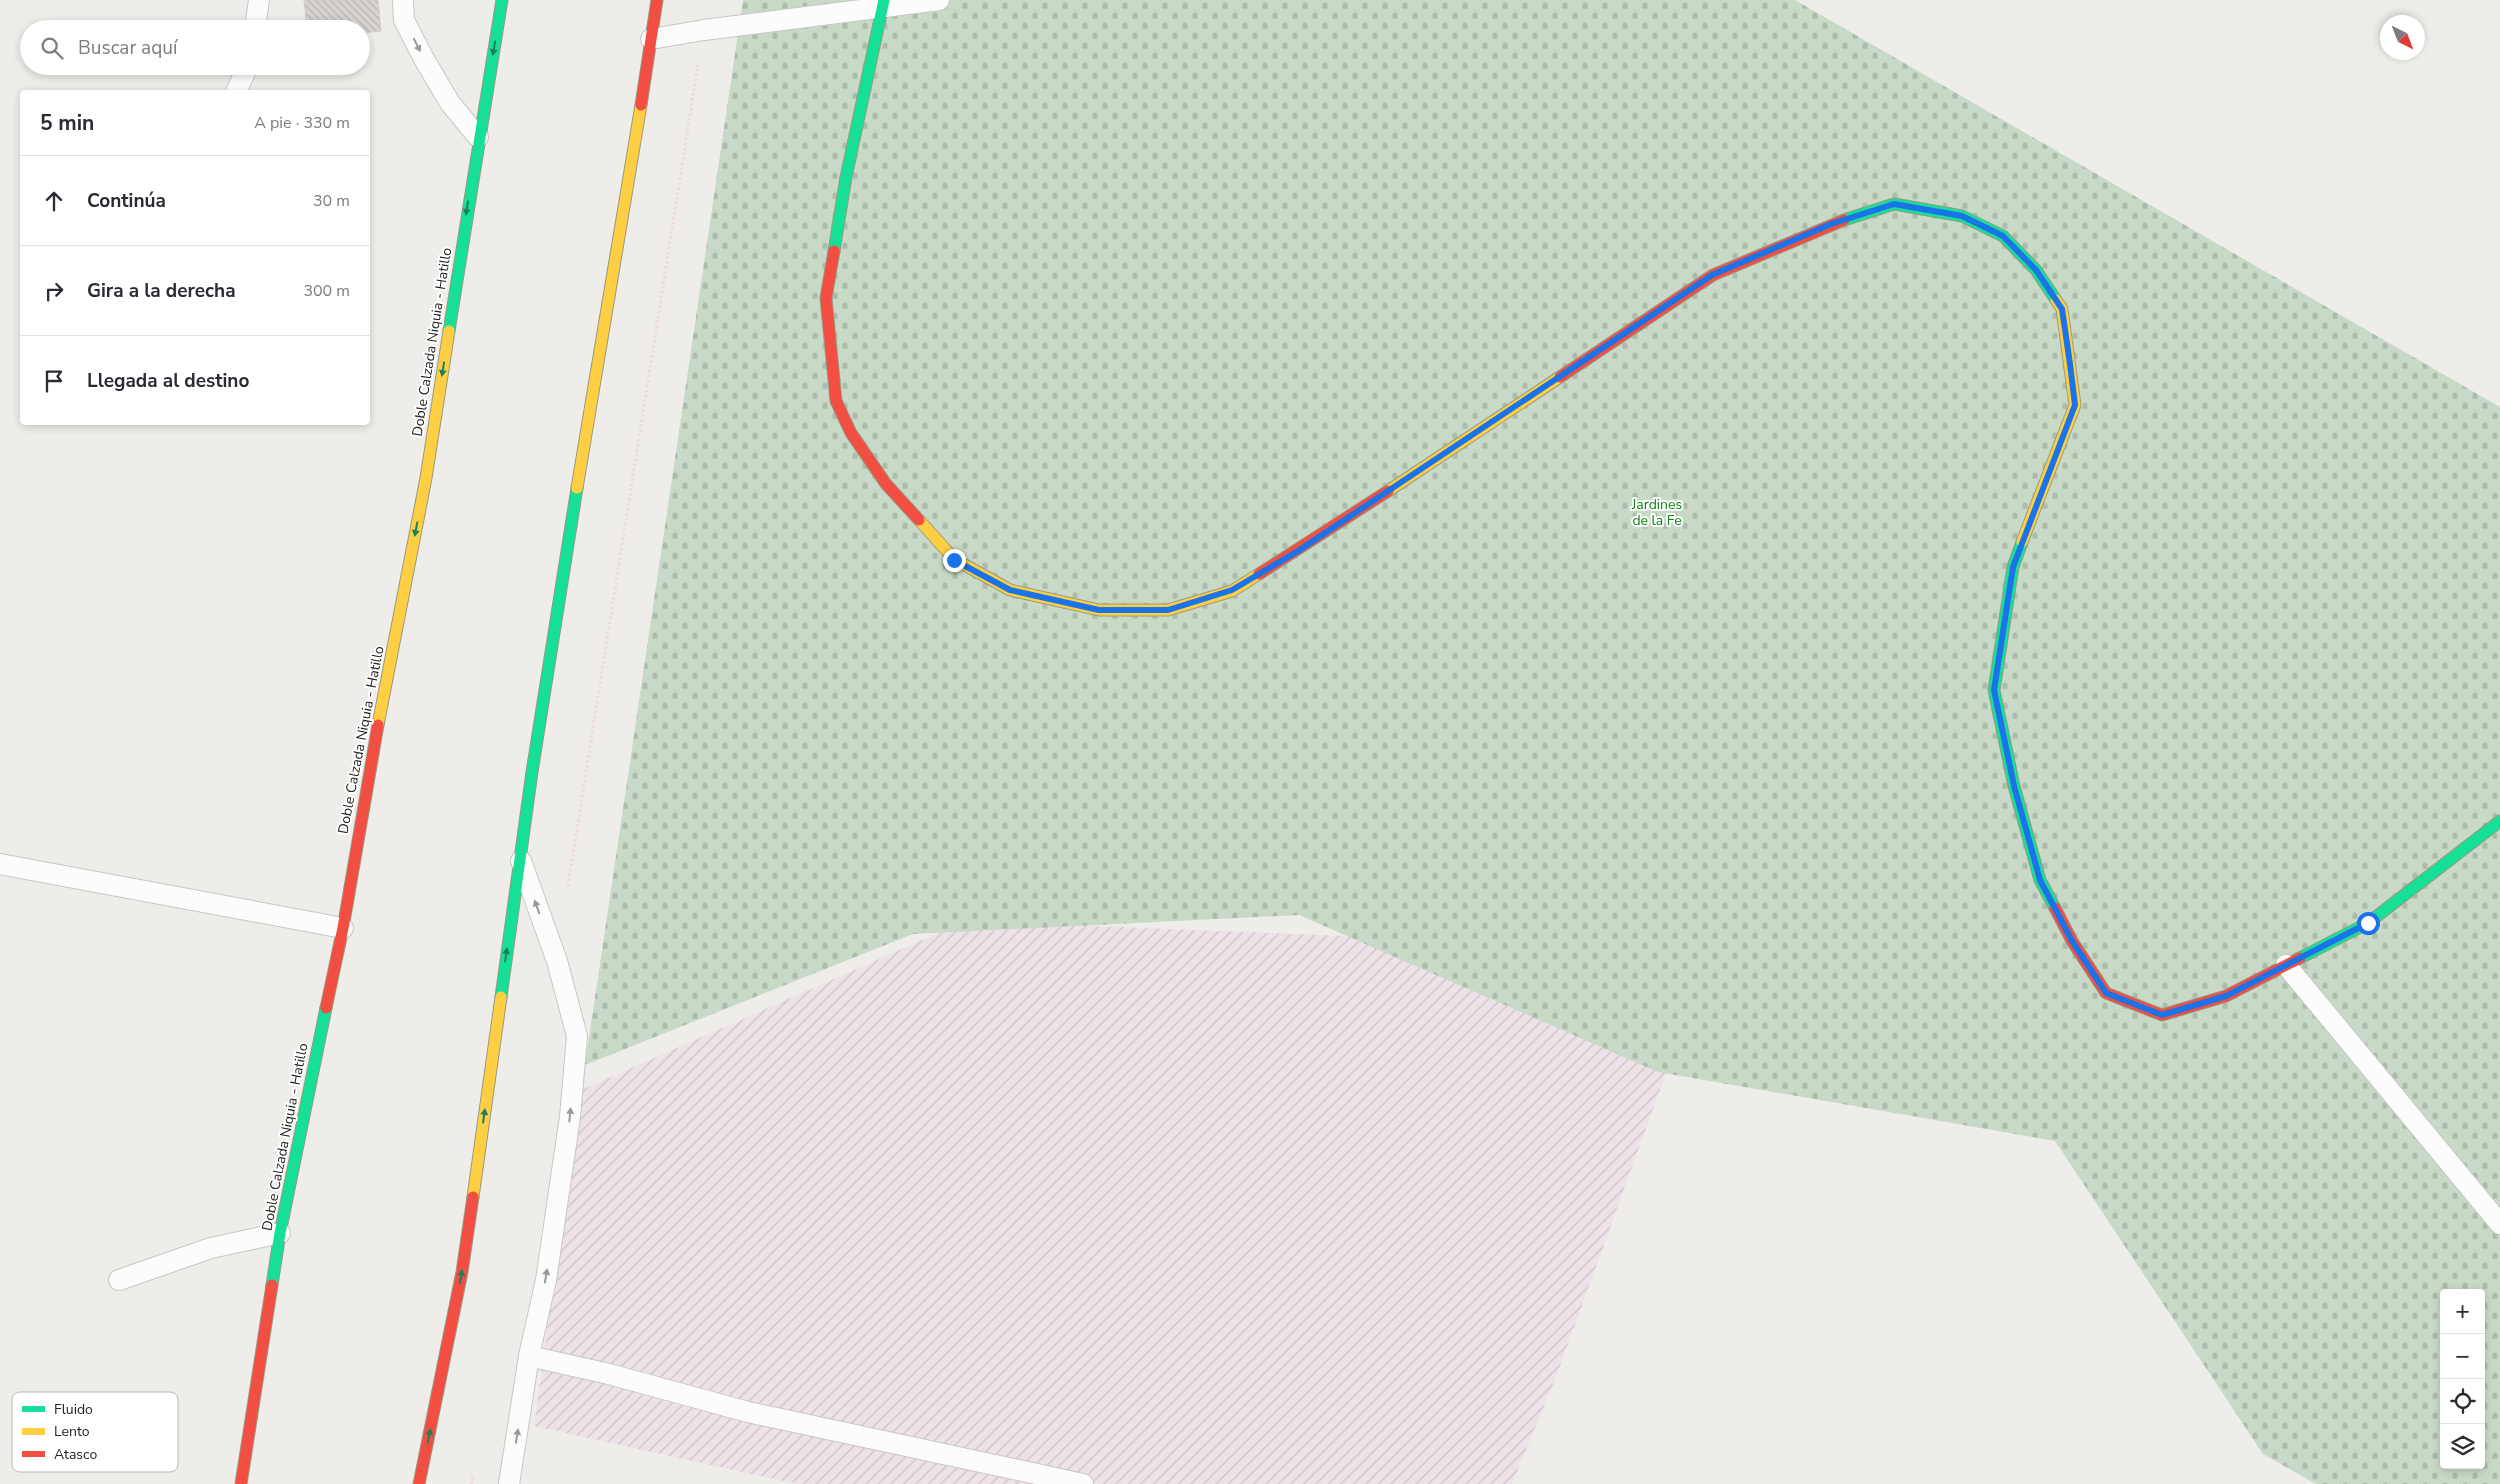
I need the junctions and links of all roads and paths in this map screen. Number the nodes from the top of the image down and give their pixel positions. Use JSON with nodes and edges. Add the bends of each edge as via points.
{"nodes":[{"id":1,"x":259,"y":0,"type":"edge"},
{"id":2,"x":403,"y":0,"type":"edge"},
{"id":3,"x":502,"y":0,"type":"edge"},
{"id":4,"x":657,"y":0,"type":"edge"},
{"id":5,"x":939,"y":0,"type":"edge"},
{"id":6,"x":883,"y":3,"type":"edge"},
{"id":7,"x":256,"y":20,"type":"edge"},
{"id":8,"x":704,"y":30,"type":"junction"},
{"id":9,"x":651,"y":39,"type":"junction"},
{"id":10,"x":244,"y":75,"type":"edge"},
{"id":11,"x":237,"y":90,"type":"edge"},
{"id":12,"x":478,"y":137,"type":"junction"},
{"id":13,"x":2500,"y":820,"type":"edge"},
{"id":14,"x":520,"y":858,"type":"junction"},
{"id":15,"x":0,"y":864,"type":"edge"},
{"id":16,"x":568,"y":892,"type":"dead end"},
{"id":17,"x":343,"y":928,"type":"junction"},
{"id":18,"x":2286,"y":965,"type":"junction"},
{"id":19,"x":2500,"y":1224,"type":"edge"},
{"id":20,"x":280,"y":1233,"type":"junction"},
{"id":21,"x":119,"y":1280,"type":"dead end"},
{"id":22,"x":529,"y":1356,"type":"junction"},
{"id":23,"x":473,"y":1474,"type":"dead end"},
{"id":24,"x":241,"y":1484,"type":"edge"},
{"id":25,"x":419,"y":1484,"type":"edge"},
{"id":26,"x":471,"y":1484,"type":"edge"},
{"id":27,"x":509,"y":1484,"type":"edge"},
{"id":28,"x":1083,"y":1484,"type":"edge"}],
"edges":[{"from":1,"to":7,"type":"lane"},
{"from":2,"to":12,"type":"lane","one_way":true,"via":[[404,20],[424,59],[450,103]]},
{"from":3,"to":12,"type":"main road","name":"Doble Calzada Niquia - Hatillo","one_way":true},
{"from":4,"to":9,"type":"main road"},
{"from":5,"to":6,"type":"lane"},
{"from":6,"to":8,"type":"lane"},
{"from":6,"to":18,"type":"main road","via":[[846,176],[826,298],[836,401],[851,434],[886,484],[954,560],[1010,590],[1099,610],[1168,610],[1232,590],[1298,551],[1712,275],[1831,224],[1894,204],[1962,216],[2003,236],[2036,270],[2062,309],[2075,405],[2013,567],[1994,690],[2014,786],[2040,880],[2072,941],[2106,993],[2162,1015],[2226,996]]},
{"from":8,"to":9,"type":"lane"},
{"from":8,"to":16,"type":"path"},
{"from":9,"to":14,"type":"main road"},
{"from":10,"to":11,"type":"lane"},
{"from":12,"to":17,"type":"main road","name":"Doble Calzada Niquia - Hatillo","one_way":true,"via":[[426,478],[363,805]]},
{"from":13,"to":18,"type":"main road","via":[[2368,923]]},
{"from":22,"to":14,"type":"lane","one_way":true,"via":[[546,1280],[570,1118],[577,1036],[557,961]]},
{"from":25,"to":14,"type":"main road","one_way":true,"via":[[462,1272]]},
{"from":15,"to":17,"type":"lane"},
{"from":17,"to":20,"type":"main road","name":"Doble Calzada Niquia - Hatillo"},
{"from":18,"to":19,"type":"lane"},
{"from":20,"to":21,"type":"lane","via":[[211,1248]]},
{"from":20,"to":24,"type":"main road","name":"Doble Calzada Niquia - Hatillo"},
{"from":27,"to":22,"type":"lane","one_way":true},
{"from":22,"to":28,"type":"lane","via":[[748,1412]]},
{"from":23,"to":26,"type":"path"}]}
